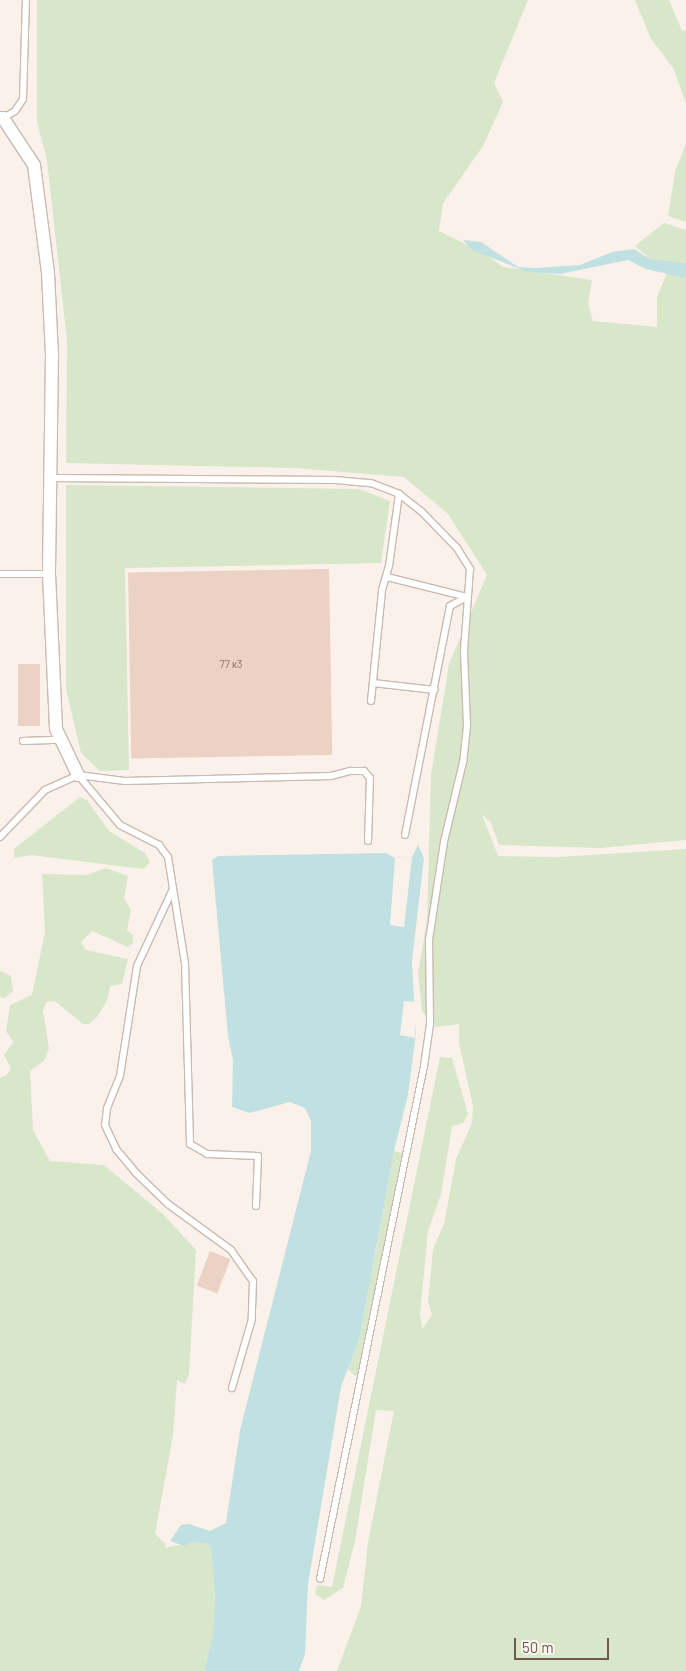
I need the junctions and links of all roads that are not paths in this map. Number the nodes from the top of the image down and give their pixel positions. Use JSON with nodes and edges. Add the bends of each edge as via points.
{"nodes":[{"id":1,"x":26,"y":0,"type":"edge"},
{"id":2,"x":2,"y":118,"type":"edge"},
{"id":3,"x":52,"y":478,"type":"junction"},
{"id":4,"x":399,"y":494,"type":"junction"},
{"id":5,"x":0,"y":574,"type":"edge"},
{"id":6,"x":49,"y":574,"type":"junction"},
{"id":7,"x":387,"y":577,"type":"junction"},
{"id":8,"x":467,"y":597,"type":"junction"},
{"id":9,"x":373,"y":683,"type":"junction"},
{"id":10,"x":435,"y":690,"type":"junction"},
{"id":11,"x":371,"y":701,"type":"dead end"},
{"id":12,"x":59,"y":740,"type":"junction"},
{"id":13,"x":23,"y":741,"type":"dead end"},
{"id":14,"x":78,"y":775,"type":"junction"},
{"id":15,"x":405,"y":835,"type":"dead end"},
{"id":16,"x":0,"y":837,"type":"edge"},
{"id":17,"x":368,"y":841,"type":"dead end"},
{"id":18,"x":173,"y":889,"type":"junction"},
{"id":19,"x":256,"y":1206,"type":"dead end"},
{"id":20,"x":232,"y":1388,"type":"dead end"},
{"id":21,"x":320,"y":1579,"type":"dead end"}],
"edges":[{"from":1,"to":2,"type":"lane","via":[[24,98],[15,111]]},
{"from":2,"to":3,"type":"street","via":[[34,165],[48,273]]},
{"from":3,"to":4,"type":"lane","via":[[335,480],[371,484]]},
{"from":3,"to":6,"type":"street"},
{"from":4,"to":7,"type":"lane"},
{"from":4,"to":8,"type":"lane","via":[[457,548],[470,569]]},
{"from":5,"to":6,"type":"lane"},
{"from":6,"to":12,"type":"street"},
{"from":7,"to":8,"type":"lane"},
{"from":7,"to":9,"type":"lane","via":[[382,590]]},
{"from":8,"to":10,"type":"lane","via":[[450,606]]},
{"from":8,"to":21,"type":"lane","via":[[464,651],[467,726],[429,940],[430,1024]]},
{"from":9,"to":10,"type":"lane"},
{"from":9,"to":11,"type":"lane"},
{"from":10,"to":15,"type":"lane"},
{"from":12,"to":13,"type":"lane"},
{"from":12,"to":14,"type":"street"},
{"from":14,"to":16,"type":"lane","via":[[45,790]]},
{"from":14,"to":17,"type":"lane","via":[[126,781],[331,776],[364,771],[370,778]]},
{"from":14,"to":18,"type":"lane","via":[[120,825],[159,845],[168,857]]},
{"from":18,"to":19,"type":"lane","via":[[185,963],[190,1144],[207,1154],[258,1156]]},
{"from":18,"to":20,"type":"lane","via":[[137,966],[120,1076],[107,1109],[105,1125],[116,1149],[136,1173],[168,1204],[231,1250],[252,1281],[252,1319]]}]}
